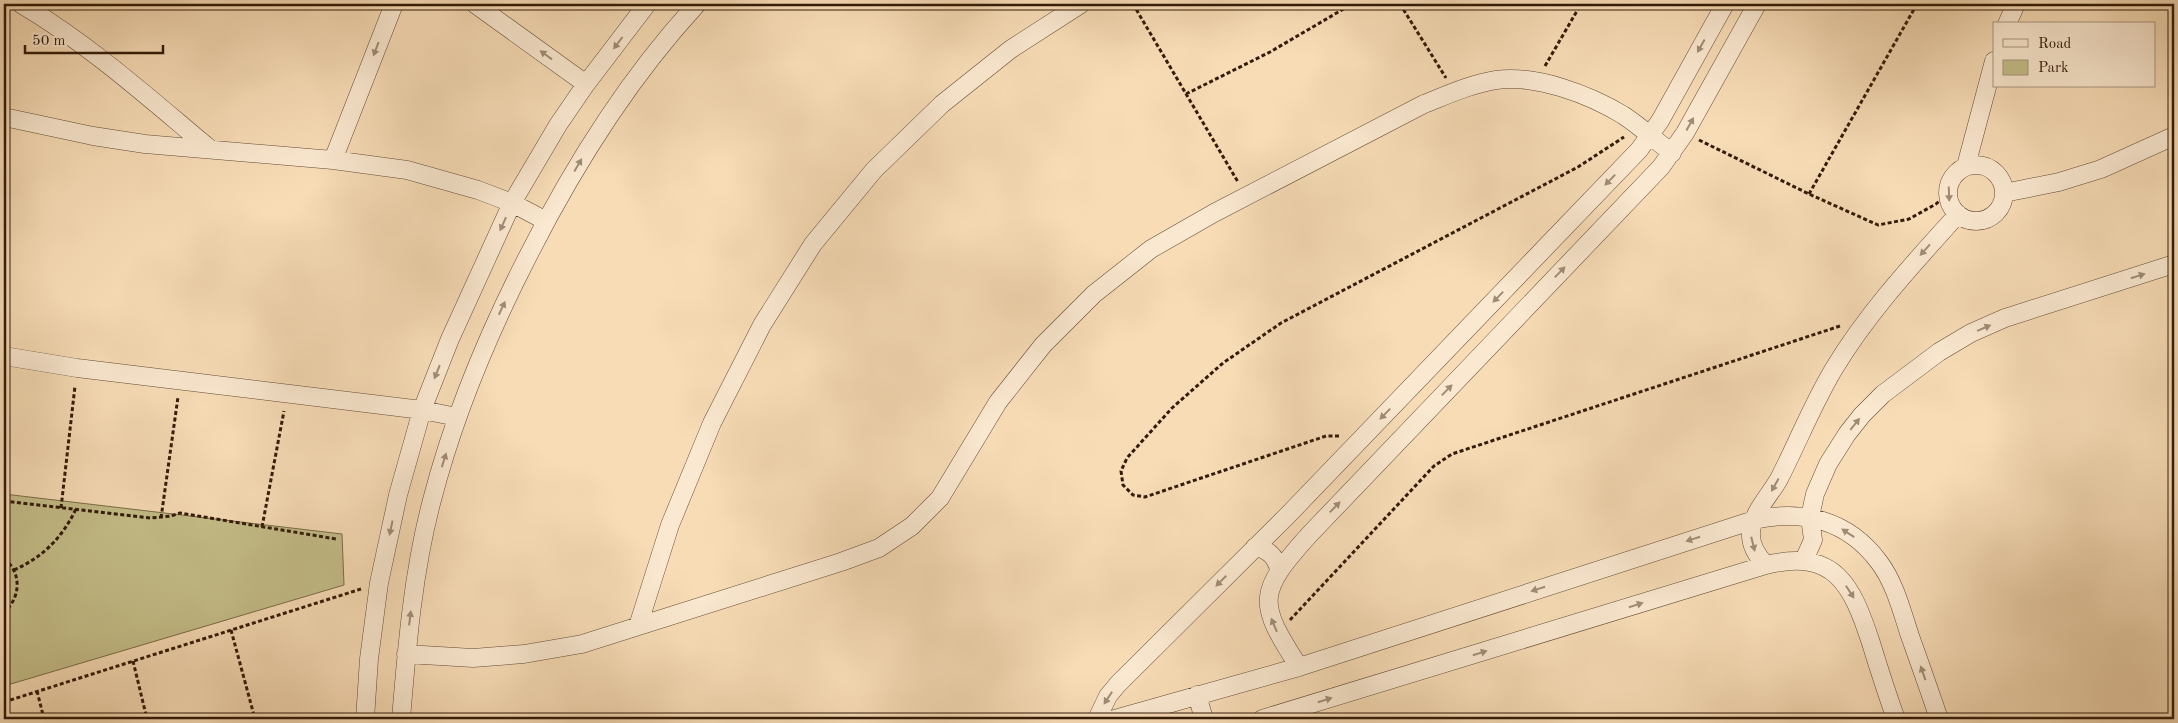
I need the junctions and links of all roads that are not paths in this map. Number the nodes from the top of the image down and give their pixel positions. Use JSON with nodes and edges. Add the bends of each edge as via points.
{"nodes":[{"id":1,"x":21,"y":4,"type":"edge"},
{"id":2,"x":394,"y":4,"type":"edge"},
{"id":3,"x":475,"y":4,"type":"edge"},
{"id":4,"x":647,"y":4,"type":"edge"},
{"id":5,"x":698,"y":4,"type":"edge"},
{"id":6,"x":1081,"y":4,"type":"edge"},
{"id":7,"x":1725,"y":4,"type":"edge"},
{"id":8,"x":1757,"y":4,"type":"edge"},
{"id":9,"x":2016,"y":4,"type":"edge"},
{"id":10,"x":2008,"y":22,"type":"edge"},
{"id":11,"x":1993,"y":65,"type":"edge"},
{"id":12,"x":586,"y":84,"type":"junction"},
{"id":13,"x":4,"y":117,"type":"edge"},
{"id":14,"x":1644,"y":132,"type":"junction"},
{"id":15,"x":2174,"y":136,"type":"edge"},
{"id":16,"x":210,"y":149,"type":"junction"},
{"id":17,"x":1672,"y":153,"type":"junction"},
{"id":18,"x":333,"y":160,"type":"junction"},
{"id":19,"x":1966,"y":166,"type":"junction"},
{"id":20,"x":2004,"y":192,"type":"junction"},
{"id":21,"x":512,"y":203,"type":"junction"},
{"id":22,"x":1958,"y":214,"type":"junction"},
{"id":23,"x":546,"y":221,"type":"junction"},
{"id":24,"x":2174,"y":264,"type":"edge"},
{"id":25,"x":4,"y":356,"type":"edge"},
{"id":26,"x":422,"y":410,"type":"junction"},
{"id":27,"x":457,"y":417,"type":"junction"},
{"id":28,"x":1287,"y":516,"type":"junction"},
{"id":29,"x":1810,"y":517,"type":"junction"},
{"id":30,"x":1754,"y":520,"type":"junction"},
{"id":31,"x":1309,"y":535,"type":"junction"},
{"id":32,"x":1256,"y":547,"type":"junction"},
{"id":33,"x":1804,"y":560,"type":"junction"},
{"id":34,"x":1766,"y":566,"type":"junction"},
{"id":35,"x":1279,"y":569,"type":"junction"},
{"id":36,"x":638,"y":626,"type":"junction"},
{"id":37,"x":406,"y":654,"type":"junction"},
{"id":38,"x":1299,"y":667,"type":"junction"},
{"id":39,"x":1197,"y":695,"type":"junction"},
{"id":40,"x":365,"y":719,"type":"edge"},
{"id":41,"x":401,"y":719,"type":"edge"},
{"id":42,"x":1097,"y":719,"type":"edge"},
{"id":43,"x":1115,"y":719,"type":"edge"},
{"id":44,"x":1204,"y":719,"type":"edge"},
{"id":45,"x":1262,"y":719,"type":"edge"},
{"id":46,"x":1896,"y":719,"type":"edge"},
{"id":47,"x":1939,"y":719,"type":"edge"}],
"edges":[{"from":1,"to":16,"type":"street","via":[[134,86]]},
{"from":2,"to":18,"type":"street","one_way":true},
{"from":12,"to":3,"type":"street","one_way":true},
{"from":4,"to":12,"type":"street","one_way":true},
{"from":23,"to":5,"type":"street","one_way":true,"via":[[628,87]]},
{"from":6,"to":36,"type":"street","via":[[1011,49],[942,104],[874,170],[813,244],[762,325],[712,423],[670,525]]},
{"from":7,"to":14,"type":"street","one_way":true},
{"from":17,"to":8,"type":"street","one_way":true},
{"from":9,"to":10,"type":"street"},
{"from":11,"to":19,"type":"street"},
{"from":12,"to":21,"type":"street"},
{"from":13,"to":16,"type":"street","via":[[93,136]]},
{"from":14,"to":17,"type":"street"},
{"from":14,"to":28,"type":"street","one_way":true},
{"from":14,"to":36,"type":"street","via":[[1603,104],[1536,81],[1497,80],[1424,104],[1352,144],[1247,195],[1151,250],[1094,294],[1043,345],[998,402],[940,498],[912,526],[879,548]]},
{"from":15,"to":20,"type":"street","via":[[2101,169],[2059,182]]},
{"from":16,"to":18,"type":"street"},
{"from":31,"to":17,"type":"street","one_way":true},
{"from":18,"to":21,"type":"street","via":[[407,170],[460,184]]},
{"from":19,"to":20,"type":"street","via":[[1982,166],[1996,173]]},
{"from":19,"to":22,"type":"street","one_way":true,"via":[[1956,173],[1948,193],[1950,205]]},
{"from":20,"to":22,"type":"street","via":[[2001,205],[1993,215],[1982,220],[1969,220]]},
{"from":21,"to":23,"type":"street"},
{"from":21,"to":26,"type":"street","one_way":true,"via":[[450,339]]},
{"from":22,"to":30,"type":"street","one_way":true,"via":[[1881,302],[1836,366]]},
{"from":27,"to":23,"type":"street","one_way":true,"via":[[482,351]]},
{"from":29,"to":24,"type":"street","one_way":true,"via":[[1815,494],[1828,464],[1847,434],[1883,394],[1939,352],[2005,318]]},
{"from":25,"to":26,"type":"street","via":[[77,368]]},
{"from":26,"to":27,"type":"street"},
{"from":26,"to":40,"type":"street","one_way":true,"via":[[398,495],[379,583]]},
{"from":37,"to":27,"type":"street","one_way":true,"via":[[416,576],[432,500]]},
{"from":28,"to":31,"type":"street","via":[[1297,531]]},
{"from":28,"to":32,"type":"street"},
{"from":29,"to":30,"type":"street","via":[[1773,516]]},
{"from":29,"to":33,"type":"street","via":[[1813,540]]},
{"from":47,"to":29,"type":"street","one_way":true,"via":[[1893,588],[1880,563],[1861,542],[1837,526]]},
{"from":30,"to":34,"type":"street","one_way":true,"via":[[1752,544]]},
{"from":30,"to":38,"type":"street","one_way":true},
{"from":31,"to":35,"type":"street"},
{"from":32,"to":35,"type":"street","via":[[1274,556]]},
{"from":32,"to":42,"type":"street","one_way":true,"via":[[1118,684]]},
{"from":33,"to":34,"type":"street"},
{"from":33,"to":46,"type":"street","one_way":true,"via":[[1820,564],[1849,588],[1859,607]]},
{"from":45,"to":34,"type":"street","one_way":true},
{"from":38,"to":35,"type":"street","one_way":true,"via":[[1278,634],[1268,608],[1272,581]]},
{"from":36,"to":37,"type":"street","via":[[582,644],[524,654],[473,658]]},
{"from":37,"to":41,"type":"street"},
{"from":38,"to":39,"type":"street"},
{"from":39,"to":43,"type":"street"},
{"from":39,"to":44,"type":"street"}]}
